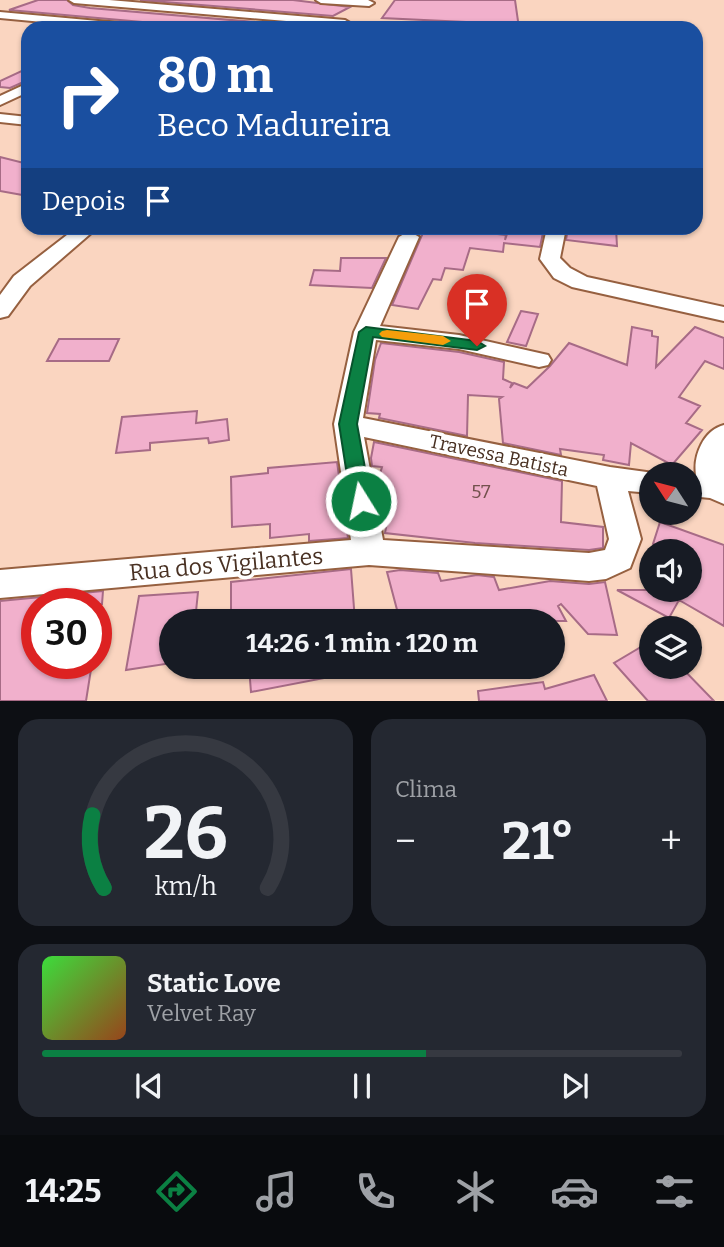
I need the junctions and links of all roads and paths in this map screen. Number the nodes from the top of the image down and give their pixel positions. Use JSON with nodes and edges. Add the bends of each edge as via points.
{"nodes":[{"id":1,"x":74,"y":0,"type":"edge"},
{"id":2,"x":200,"y":0,"type":"edge"},
{"id":3,"x":321,"y":0,"type":"edge"},
{"id":4,"x":373,"y":2,"type":"edge"},
{"id":5,"x":114,"y":3,"type":"junction"},
{"id":6,"x":185,"y":9,"type":"junction"},
{"id":7,"x":0,"y":15,"type":"edge"},
{"id":8,"x":68,"y":21,"type":"edge"},
{"id":9,"x":81,"y":21,"type":"edge"},
{"id":10,"x":161,"y":21,"type":"edge"},
{"id":11,"x":303,"y":21,"type":"edge"},
{"id":12,"x":347,"y":21,"type":"edge"},
{"id":13,"x":21,"y":91,"type":"edge"},
{"id":14,"x":0,"y":102,"type":"edge"},
{"id":15,"x":0,"y":118,"type":"edge"},
{"id":16,"x":21,"y":120,"type":"edge"},
{"id":17,"x":78,"y":235,"type":"edge"},
{"id":18,"x":555,"y":235,"type":"edge"},
{"id":19,"x":409,"y":237,"type":"dead end"},
{"id":20,"x":0,"y":280,"type":"edge"},
{"id":21,"x":22,"y":281,"type":"junction"},
{"id":22,"x":0,"y":311,"type":"edge"},
{"id":23,"x":724,"y":314,"type":"edge"},
{"id":24,"x":366,"y":332,"type":"junction"},
{"id":25,"x":539,"y":360,"type":"dead end"},
{"id":26,"x":348,"y":424,"type":"junction"},
{"id":27,"x":724,"y":433,"type":"edge"},
{"id":28,"x":610,"y":478,"type":"junction"},
{"id":29,"x":639,"y":481,"type":"edge"},
{"id":30,"x":710,"y":489,"type":"edge"},
{"id":31,"x":369,"y":552,"type":"junction"},
{"id":32,"x":0,"y":584,"type":"edge"}],
"edges":[{"from":1,"to":5,"type":"street"},
{"from":2,"to":6,"type":"street"},
{"from":3,"to":4,"type":"street"},
{"from":4,"to":12,"type":"street"},
{"from":5,"to":6,"type":"street"},
{"from":5,"to":9,"type":"street"},
{"from":6,"to":10,"type":"street"},
{"from":6,"to":11,"type":"street"},
{"from":7,"to":8,"type":"street"},
{"from":13,"to":14,"type":"street"},
{"from":15,"to":16,"type":"street"},
{"from":17,"to":21,"type":"street"},
{"from":18,"to":23,"type":"street","via":[[550,259],[562,273],[580,282]]},
{"from":19,"to":24,"type":"street"},
{"from":20,"to":21,"type":"street"},
{"from":21,"to":22,"type":"street"},
{"from":24,"to":25,"type":"street","via":[[459,342]]},
{"from":24,"to":26,"type":"street"},
{"from":26,"to":28,"type":"street","name":"Travessa Batista"},
{"from":26,"to":31,"type":"street"},
{"from":27,"to":30,"type":"street","via":[[709,455]]},
{"from":28,"to":29,"type":"street","name":"Travessa Batista"},
{"from":28,"to":31,"type":"street","name":"Rua dos Vigilantes","via":[[625,539],[618,559],[606,565]]},
{"from":31,"to":32,"type":"street","name":"Rua dos Vigilantes"}]}
